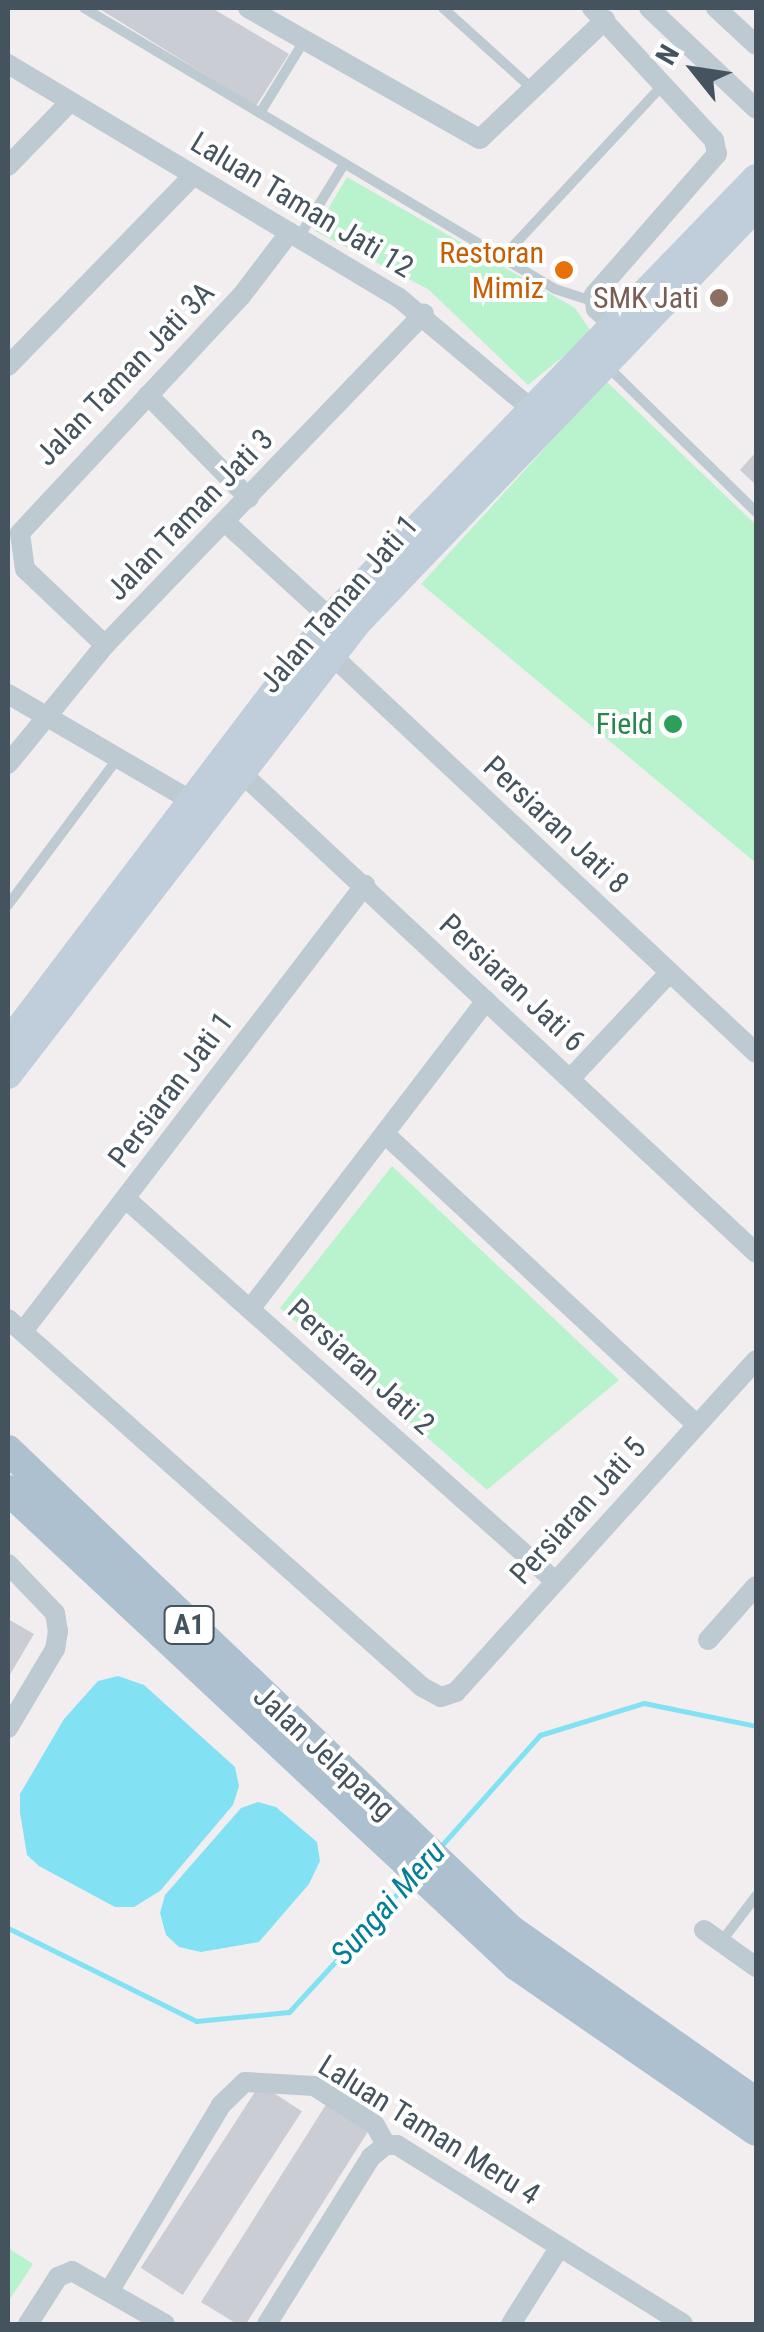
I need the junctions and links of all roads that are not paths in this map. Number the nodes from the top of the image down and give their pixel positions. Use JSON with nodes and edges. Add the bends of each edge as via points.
{"nodes":[{"id":1,"x":84,"y":8,"type":"edge"},
{"id":2,"x":248,"y":8,"type":"edge"},
{"id":3,"x":443,"y":8,"type":"edge"},
{"id":4,"x":648,"y":8,"type":"edge"},
{"id":5,"x":716,"y":8,"type":"edge"},
{"id":6,"x":598,"y":14,"type":"edge"},
{"id":7,"x":304,"y":41,"type":"junction"},
{"id":8,"x":756,"y":45,"type":"edge"},
{"id":9,"x":8,"y":64,"type":"edge"},
{"id":10,"x":664,"y":84,"type":"junction"},
{"id":11,"x":535,"y":91,"type":"junction"},
{"id":12,"x":69,"y":102,"type":"junction"},
{"id":13,"x":756,"y":108,"type":"edge"},
{"id":14,"x":260,"y":113,"type":"junction"},
{"id":15,"x":344,"y":164,"type":"junction"},
{"id":16,"x":8,"y":166,"type":"edge"},
{"id":17,"x":193,"y":176,"type":"junction"},
{"id":18,"x":756,"y":178,"type":"edge"},
{"id":19,"x":756,"y":206,"type":"edge"},
{"id":20,"x":294,"y":235,"type":"junction"},
{"id":21,"x":630,"y":254,"type":"junction"},
{"id":22,"x":502,"y":258,"type":"junction"},
{"id":23,"x":657,"y":280,"type":"junction"},
{"id":24,"x":593,"y":301,"type":"junction"},
{"id":25,"x":424,"y":314,"type":"junction"},
{"id":26,"x":621,"y":332,"type":"junction"},
{"id":27,"x":605,"y":364,"type":"junction"},
{"id":28,"x":8,"y":366,"type":"edge"},
{"id":29,"x":148,"y":395,"type":"junction"},
{"id":30,"x":540,"y":416,"type":"junction"},
{"id":31,"x":249,"y":498,"type":"junction"},
{"id":32,"x":756,"y":512,"type":"edge"},
{"id":33,"x":225,"y":522,"type":"junction"},
{"id":34,"x":326,"y":638,"type":"junction"},
{"id":35,"x":105,"y":645,"type":"junction"},
{"id":36,"x":8,"y":694,"type":"edge"},
{"id":37,"x":44,"y":715,"type":"junction"},
{"id":38,"x":118,"y":758,"type":"junction"},
{"id":39,"x":8,"y":764,"type":"edge"},
{"id":40,"x":234,"y":764,"type":"junction"},
{"id":41,"x":192,"y":801,"type":"junction"},
{"id":42,"x":365,"y":885,"type":"junction"},
{"id":43,"x":8,"y":905,"type":"edge"},
{"id":44,"x":670,"y":972,"type":"junction"},
{"id":45,"x":486,"y":1000,"type":"junction"},
{"id":46,"x":8,"y":1043,"type":"edge"},
{"id":47,"x":756,"y":1054,"type":"edge"},
{"id":48,"x":8,"y":1075,"type":"edge"},
{"id":49,"x":570,"y":1079,"type":"junction"},
{"id":50,"x":385,"y":1134,"type":"junction"},
{"id":51,"x":126,"y":1199,"type":"junction"},
{"id":52,"x":756,"y":1252,"type":"edge"},
{"id":53,"x":250,"y":1308,"type":"junction"},
{"id":54,"x":16,"y":1324,"type":"edge"},
{"id":55,"x":756,"y":1360,"type":"edge"},
{"id":56,"x":696,"y":1424,"type":"junction"},
{"id":57,"x":8,"y":1450,"type":"edge"},
{"id":58,"x":8,"y":1490,"type":"edge"},
{"id":59,"x":8,"y":1564,"type":"edge"},
{"id":60,"x":556,"y":1581,"type":"junction"},
{"id":61,"x":756,"y":1586,"type":"edge"},
{"id":62,"x":708,"y":1640,"type":"dead end"},
{"id":63,"x":8,"y":1728,"type":"edge"},
{"id":64,"x":367,"y":1812,"type":"junction"},
{"id":65,"x":756,"y":1896,"type":"edge"},
{"id":66,"x":470,"y":1910,"type":"junction"},
{"id":67,"x":712,"y":1936,"type":"joint"},
{"id":68,"x":756,"y":1967,"type":"edge"},
{"id":69,"x":756,"y":2102,"type":"edge"},
{"id":70,"x":756,"y":2131,"type":"edge"},
{"id":71,"x":386,"y":2145,"type":"junction"},
{"id":72,"x":559,"y":2248,"type":"junction"},
{"id":73,"x":110,"y":2290,"type":"junction"},
{"id":74,"x":28,"y":2324,"type":"edge"},
{"id":75,"x":165,"y":2324,"type":"edge"},
{"id":76,"x":268,"y":2324,"type":"edge"},
{"id":77,"x":511,"y":2324,"type":"edge"},
{"id":78,"x":682,"y":2324,"type":"edge"}],
"edges":[{"from":1,"to":14,"type":"lane"},
{"from":2,"to":7,"type":"street"},
{"from":3,"to":11,"type":"lane"},
{"from":4,"to":13,"type":"street"},
{"from":5,"to":8,"type":"street"},
{"from":6,"to":10,"type":"street"},
{"from":6,"to":11,"type":"street"},
{"from":7,"to":11,"type":"street","via":[[470,138],[491,134]]},
{"from":7,"to":14,"type":"lane"},
{"from":9,"to":12,"type":"street","name":"Laluan Taman Jati 12"},
{"from":10,"to":21,"type":"street","via":[[714,140],[717,154]]},
{"from":10,"to":22,"type":"lane"},
{"from":12,"to":16,"type":"street"},
{"from":12,"to":17,"type":"street","name":"Laluan Taman Jati 12"},
{"from":14,"to":15,"type":"lane"},
{"from":15,"to":20,"type":"lane","name":"Jalan Taman Jati 3A"},
{"from":15,"to":22,"type":"lane"},
{"from":17,"to":20,"type":"street","name":"Laluan Taman Jati 12"},
{"from":17,"to":28,"type":"street"},
{"from":18,"to":23,"type":"street","name":"Jalan Taman Jati 1"},
{"from":19,"to":26,"type":"street","name":"Jalan Taman Jati 1"},
{"from":20,"to":25,"type":"street","name":"Laluan Taman Jati 12"},
{"from":20,"to":29,"type":"street","name":"Jalan Taman Jati 3A"},
{"from":21,"to":23,"type":"street"},
{"from":21,"to":24,"type":"street"},
{"from":22,"to":24,"type":"lane","via":[[562,293]]},
{"from":23,"to":26,"type":"street","name":"Jalan Taman Jati 1"},
{"from":24,"to":26,"type":"street"},
{"from":25,"to":30,"type":"street","name":"Laluan Taman Jati 12"},
{"from":25,"to":31,"type":"street","name":"Jalan Taman Jati 3"},
{"from":26,"to":27,"type":"street","name":"Jalan Taman Jati 1"},
{"from":26,"to":30,"type":"street","name":"Jalan Taman Jati 1"},
{"from":27,"to":30,"type":"street","name":"Jalan Taman Jati 1"},
{"from":27,"to":32,"type":"lane"},
{"from":29,"to":31,"type":"street"},
{"from":29,"to":35,"type":"street","name":"Jalan Taman Jati 3A","via":[[46,499],[17,543],[32,577]]},
{"from":30,"to":34,"type":"street","name":"Jalan Taman Jati 1"},
{"from":30,"to":34,"type":"street","name":"Jalan Taman Jati 1"},
{"from":31,"to":33,"type":"street","name":"Jalan Taman Jati 3"},
{"from":33,"to":34,"type":"street","name":"Persiaran Jati 8"},
{"from":33,"to":35,"type":"street","name":"Jalan Taman Jati 3"},
{"from":34,"to":40,"type":"street","name":"Jalan Taman Jati 1"},
{"from":34,"to":44,"type":"street","name":"Persiaran Jati 8"},
{"from":35,"to":37,"type":"street","name":"Jalan Taman Jati 3"},
{"from":36,"to":37,"type":"street"},
{"from":37,"to":38,"type":"street"},
{"from":37,"to":39,"type":"street","name":"Jalan Taman Jati 3"},
{"from":38,"to":41,"type":"street"},
{"from":38,"to":43,"type":"lane"},
{"from":40,"to":41,"type":"street","name":"Jalan Taman Jati 1"},
{"from":40,"to":42,"type":"street","name":"Persiaran Jati 6"},
{"from":40,"to":48,"type":"street","name":"Jalan Taman Jati 1"},
{"from":41,"to":46,"type":"street","name":"Jalan Taman Jati 1"},
{"from":42,"to":45,"type":"street","name":"Persiaran Jati 6"},
{"from":42,"to":51,"type":"street","name":"Persiaran Jati 1"},
{"from":44,"to":47,"type":"street","name":"Persiaran Jati 8"},
{"from":44,"to":49,"type":"street"},
{"from":45,"to":49,"type":"street","name":"Persiaran Jati 6"},
{"from":45,"to":50,"type":"street"},
{"from":49,"to":52,"type":"street","name":"Persiaran Jati 6"},
{"from":50,"to":53,"type":"street"},
{"from":50,"to":56,"type":"street"},
{"from":51,"to":53,"type":"street","name":"Persiaran Jati 2"},
{"from":51,"to":54,"type":"street","name":"Persiaran Jati 1"},
{"from":53,"to":60,"type":"street","name":"Persiaran Jati 2"},
{"from":54,"to":60,"type":"street","name":"Persiaran Jati 5","via":[[422,1687],[441,1697],[456,1692]]},
{"from":55,"to":56,"type":"street","name":"Persiaran Jati 5"},
{"from":56,"to":60,"type":"street","name":"Persiaran Jati 5"},
{"from":57,"to":64,"type":"main road","name":"Jalan Jelapang","number":"A1"},
{"from":58,"to":64,"type":"main road","name":"Jalan Jelapang","number":"A1"},
{"from":59,"to":63,"type":"street","via":[[55,1613],[58,1631],[55,1649]]},
{"from":61,"to":62,"type":"street"},
{"from":64,"to":66,"type":"main road","name":"Jalan Jelapang","number":"A1"},
{"from":65,"to":67,"type":"lane"},
{"from":66,"to":69,"type":"main road","name":"Jalan Jelapang","number":"A1"},
{"from":66,"to":70,"type":"main road","name":"Jalan Jelapang","number":"A1","via":[[518,1966]]},
{"from":67,"to":68,"type":"street"},
{"from":71,"to":72,"type":"street","name":"Laluan Taman Meru 4","via":[[397,2145]]},
{"from":71,"to":73,"type":"street","name":"Laluan Taman Meru 4","via":[[375,2125],[314,2086],[246,2082],[221,2105]]},
{"from":71,"to":76,"type":"street","via":[[371,2157]]},
{"from":72,"to":77,"type":"street"},
{"from":72,"to":78,"type":"street","name":"Laluan Taman Meru 4"},
{"from":73,"to":74,"type":"street","via":[[77,2271],[64,2272]]},
{"from":73,"to":75,"type":"street"}]}
